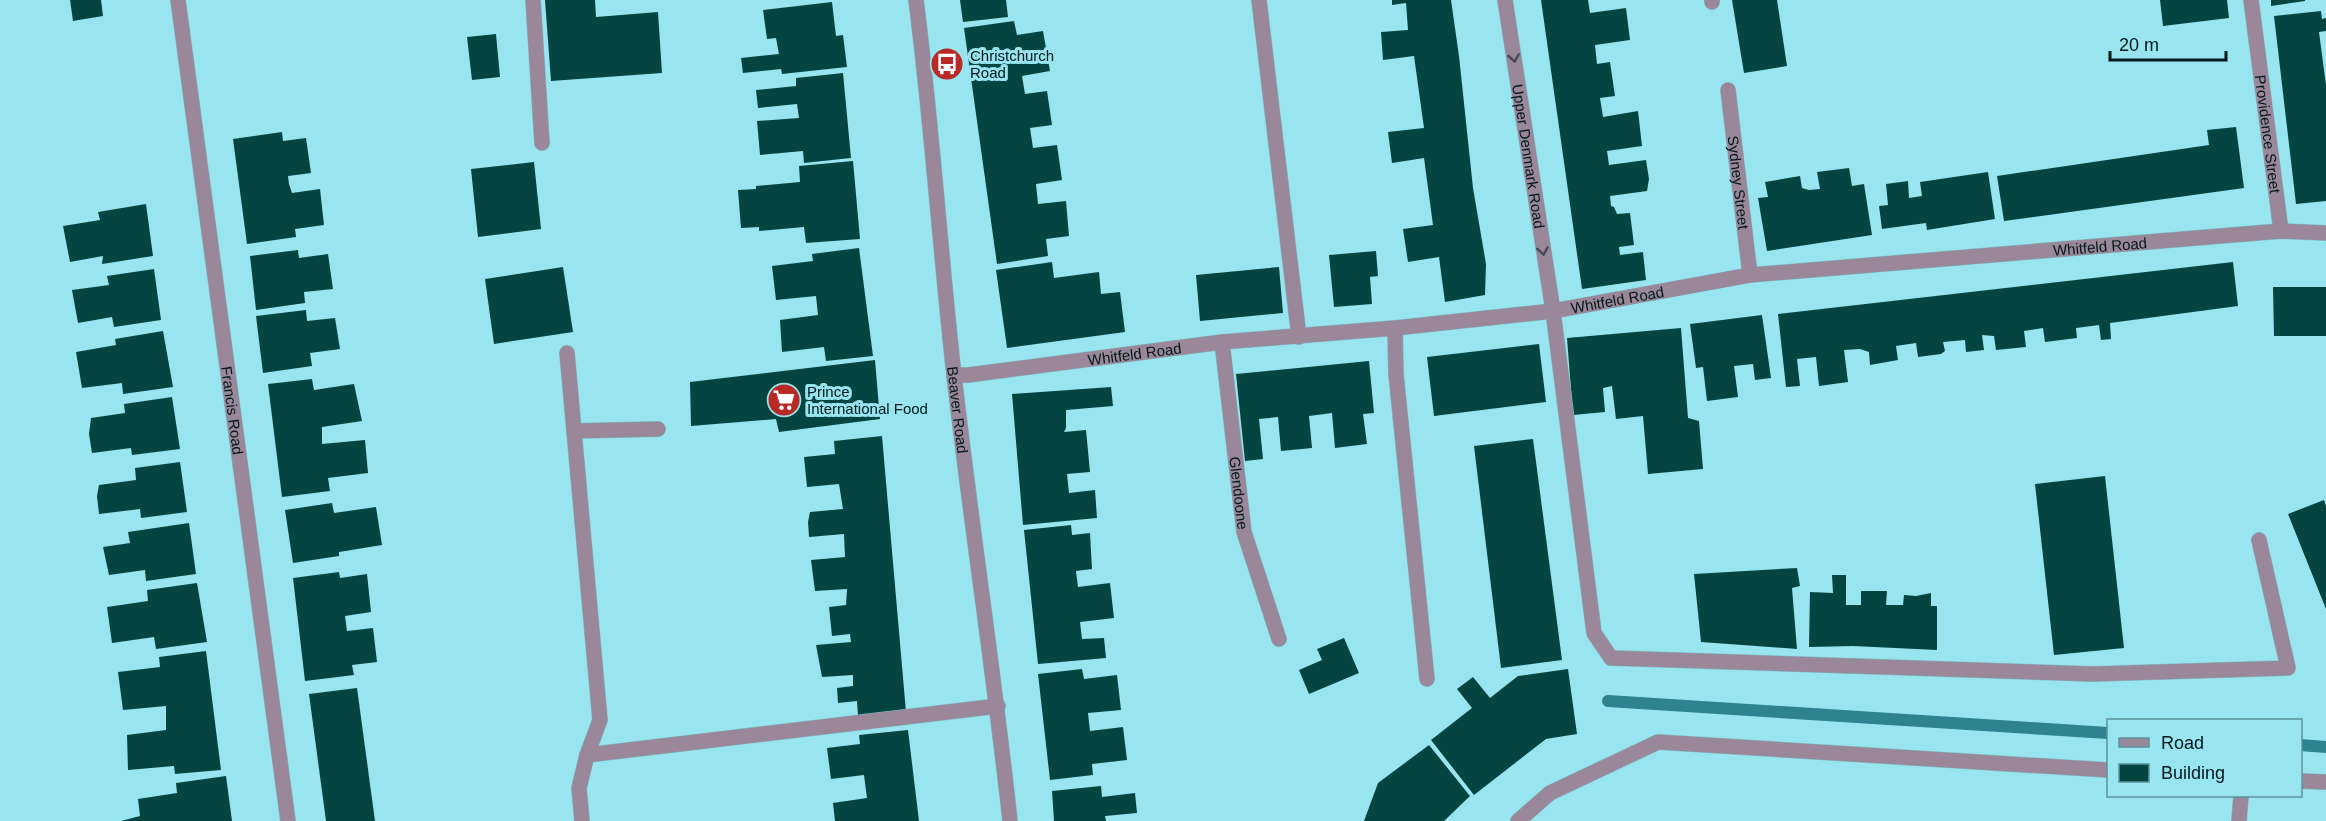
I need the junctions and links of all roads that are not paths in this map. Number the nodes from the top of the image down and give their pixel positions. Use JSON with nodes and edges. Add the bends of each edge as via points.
{"nodes":[{"id":1,"x":178,"y":0,"type":"edge"},
{"id":2,"x":533,"y":0,"type":"edge"},
{"id":3,"x":916,"y":0,"type":"edge"},
{"id":4,"x":1259,"y":0,"type":"edge"},
{"id":5,"x":1505,"y":0,"type":"edge"},
{"id":6,"x":2251,"y":0,"type":"edge"},
{"id":7,"x":1728,"y":90,"type":"dead end"},
{"id":8,"x":542,"y":143,"type":"dead end"},
{"id":9,"x":2281,"y":231,"type":"junction"},
{"id":10,"x":2326,"y":233,"type":"edge"},
{"id":11,"x":1750,"y":275,"type":"junction"},
{"id":12,"x":1553,"y":311,"type":"junction"},
{"id":13,"x":1395,"y":328,"type":"junction"},
{"id":14,"x":1299,"y":337,"type":"junction"},
{"id":15,"x":1222,"y":342,"type":"junction"},
{"id":16,"x":567,"y":353,"type":"dead end"},
{"id":17,"x":954,"y":375,"type":"junction"},
{"id":18,"x":657,"y":429,"type":"dead end"},
{"id":19,"x":574,"y":431,"type":"junction"},
{"id":20,"x":2259,"y":540,"type":"dead end"},
{"id":21,"x":1280,"y":639,"type":"dead end"},
{"id":22,"x":1426,"y":679,"type":"dead end"},
{"id":23,"x":998,"y":706,"type":"junction"},
{"id":24,"x":587,"y":755,"type":"junction"},
{"id":25,"x":2107,"y":770,"type":"edge"},
{"id":26,"x":2302,"y":781,"type":"edge"},
{"id":27,"x":2326,"y":782,"type":"edge"},
{"id":28,"x":2241,"y":797,"type":"edge"},
{"id":29,"x":288,"y":821,"type":"edge"},
{"id":30,"x":582,"y":821,"type":"edge"},
{"id":31,"x":1010,"y":821,"type":"edge"},
{"id":32,"x":1518,"y":821,"type":"edge"},
{"id":33,"x":2240,"y":821,"type":"edge"}],
"edges":[{"from":1,"to":29,"type":"street","name":"Francis Road"},
{"from":2,"to":8,"type":"street"},
{"from":3,"to":17,"type":"street","name":"Beaver Road"},
{"from":4,"to":14,"type":"street"},
{"from":5,"to":12,"type":"street","name":"Upper Denmark Road","one_way":true},
{"from":6,"to":9,"type":"street","name":"Providence Street"},
{"from":7,"to":11,"type":"street","name":"Sydney Street"},
{"from":9,"to":10,"type":"street","name":"Whitfeld Road"},
{"from":9,"to":11,"type":"street","name":"Whitfeld Road"},
{"from":11,"to":12,"type":"street","name":"Whitfeld Road"},
{"from":12,"to":13,"type":"street","name":"Whitfeld Road"},
{"from":12,"to":20,"type":"street","name":"Upper Denmark Road","via":[[1594,633],[1611,658],[2093,674],[2288,668]]},
{"from":13,"to":14,"type":"street","name":"Whitfeld Road"},
{"from":13,"to":22,"type":"street","via":[[1396,374]]},
{"from":14,"to":15,"type":"street","name":"Whitfeld Road"},
{"from":15,"to":17,"type":"street","name":"Whitfeld Road"},
{"from":15,"to":21,"type":"street","name":"Glendoone","via":[[1244,532]]},
{"from":16,"to":19,"type":"street"},
{"from":17,"to":23,"type":"street","name":"Beaver Road"},
{"from":18,"to":19,"type":"street"},
{"from":19,"to":24,"type":"street","via":[[600,720]]},
{"from":23,"to":24,"type":"street"},
{"from":23,"to":31,"type":"street","name":"Beaver Road"},
{"from":24,"to":30,"type":"street","via":[[579,788]]},
{"from":25,"to":32,"type":"street","via":[[1658,742],[1550,793]]},
{"from":26,"to":27,"type":"street"},
{"from":28,"to":33,"type":"street"}]}
